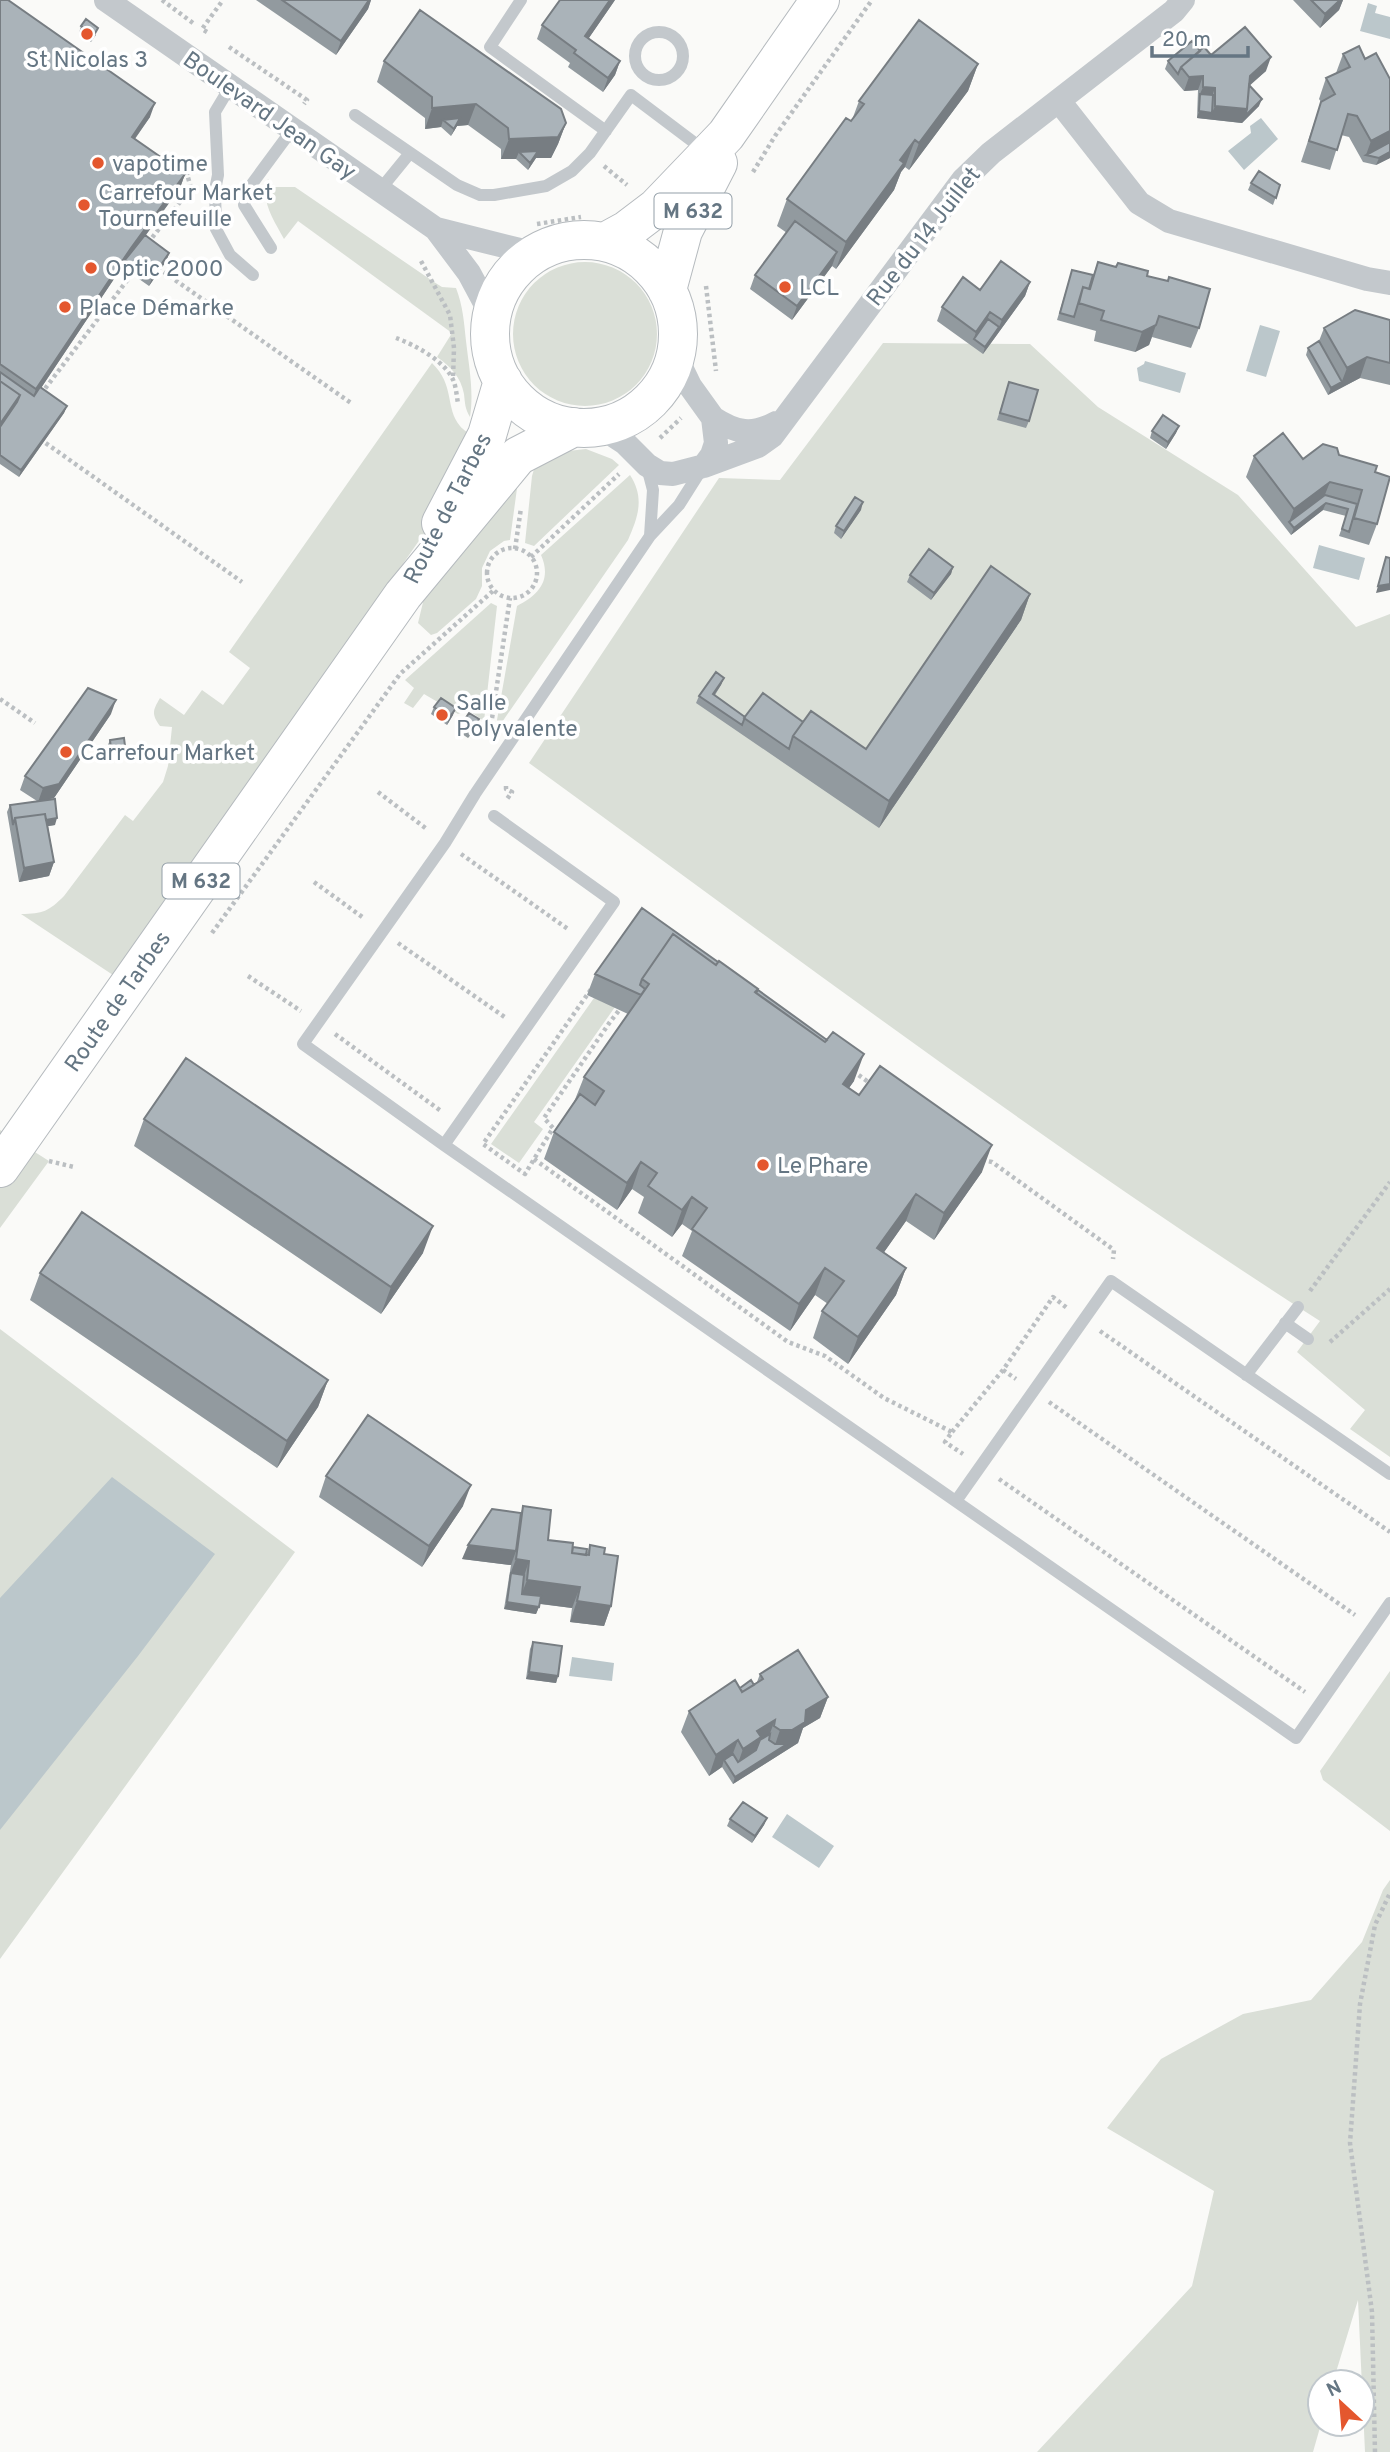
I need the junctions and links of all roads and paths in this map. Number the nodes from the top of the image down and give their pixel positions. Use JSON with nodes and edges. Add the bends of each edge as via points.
{"nodes":[{"id":1,"x":106,"y":0,"type":"edge"},
{"id":2,"x":162,"y":0,"type":"edge"},
{"id":3,"x":223,"y":0,"type":"edge"},
{"id":4,"x":521,"y":0,"type":"edge"},
{"id":5,"x":820,"y":0,"type":"edge"},
{"id":6,"x":872,"y":0,"type":"edge"},
{"id":7,"x":1183,"y":0,"type":"edge"},
{"id":8,"x":202,"y":29,"type":"junction"},
{"id":9,"x":213,"y":36,"type":"dead end"},
{"id":10,"x":223,"y":43,"type":"dead end"},
{"id":11,"x":645,"y":76,"type":"dead end"},
{"id":12,"x":230,"y":88,"type":"junction"},
{"id":13,"x":631,"y":95,"type":"junction"},
{"id":14,"x":1059,"y":101,"type":"junction"},
{"id":15,"x":355,"y":115,"type":"dead end"},
{"id":16,"x":296,"y":120,"type":"junction"},
{"id":17,"x":606,"y":131,"type":"junction"},
{"id":18,"x":717,"y":143,"type":"junction"},
{"id":19,"x":410,"y":153,"type":"junction"},
{"id":20,"x":590,"y":153,"type":"junction"},
{"id":21,"x":198,"y":154,"type":"dead end"},
{"id":22,"x":748,"y":180,"type":"dead end"},
{"id":23,"x":634,"y":190,"type":"dead end"},
{"id":24,"x":379,"y":191,"type":"junction"},
{"id":25,"x":436,"y":229,"type":"junction"},
{"id":26,"x":605,"y":242,"type":"junction"},
{"id":27,"x":146,"y":247,"type":"edge"},
{"id":28,"x":271,"y":248,"type":"dead end"},
{"id":29,"x":536,"y":254,"type":"junction"},
{"id":30,"x":421,"y":261,"type":"dead end"},
{"id":31,"x":152,"y":264,"type":"edge"},
{"id":32,"x":135,"y":270,"type":"edge"},
{"id":33,"x":253,"y":275,"type":"dead end"},
{"id":34,"x":1390,"y":283,"type":"edge"},
{"id":35,"x":706,"y":285,"type":"dead end"},
{"id":36,"x":667,"y":290,"type":"junction"},
{"id":37,"x":492,"y":316,"type":"junction"},
{"id":38,"x":396,"y":338,"type":"dead end"},
{"id":39,"x":675,"y":355,"type":"junction"},
{"id":40,"x":453,"y":380,"type":"junction"},
{"id":41,"x":503,"y":381,"type":"junction"},
{"id":42,"x":717,"y":381,"type":"dead end"},
{"id":43,"x":39,"y":397,"type":"edge"},
{"id":44,"x":351,"y":403,"type":"dead end"},
{"id":45,"x":460,"y":413,"type":"dead end"},
{"id":46,"x":713,"y":418,"type":"junction"},
{"id":47,"x":786,"y":418,"type":"junction"},
{"id":48,"x":586,"y":426,"type":"junction"},
{"id":49,"x":35,"y":437,"type":"edge"},
{"id":50,"x":646,"y":465,"type":"junction"},
{"id":51,"x":704,"y":466,"type":"junction"},
{"id":52,"x":650,"y":536,"type":"junction"},
{"id":53,"x":242,"y":582,"type":"dead end"},
{"id":54,"x":494,"y":590,"type":"junction"},
{"id":55,"x":403,"y":594,"type":"junction"},
{"id":56,"x":510,"y":598,"type":"junction"},
{"id":57,"x":400,"y":674,"type":"dead end"},
{"id":58,"x":0,"y":699,"type":"edge"},
{"id":59,"x":35,"y":723,"type":"dead end"},
{"id":60,"x":504,"y":753,"type":"junction"},
{"id":61,"x":378,"y":792,"type":"dead end"},
{"id":62,"x":494,"y":816,"type":"dead end"},
{"id":63,"x":445,"y":843,"type":"junction"},
{"id":64,"x":314,"y":882,"type":"dead end"},
{"id":65,"x":383,"y":932,"type":"junction"},
{"id":66,"x":586,"y":942,"type":"junction"},
{"id":67,"x":615,"y":956,"type":"junction"},
{"id":68,"x":248,"y":976,"type":"dead end"},
{"id":69,"x":318,"y":1023,"type":"junction"},
{"id":70,"x":524,"y":1031,"type":"junction"},
{"id":71,"x":844,"y":1064,"type":"edge"},
{"id":72,"x":876,"y":1088,"type":"edge"},
{"id":73,"x":458,"y":1124,"type":"junction"},
{"id":74,"x":483,"y":1144,"type":"junction"},
{"id":75,"x":444,"y":1145,"type":"junction"},
{"id":76,"x":534,"y":1159,"type":"junction"},
{"id":77,"x":975,"y":1159,"type":"edge"},
{"id":78,"x":49,"y":1161,"type":"dead end"},
{"id":79,"x":74,"y":1167,"type":"dead end"},
{"id":80,"x":0,"y":1168,"type":"edge"},
{"id":81,"x":1390,"y":1182,"type":"edge"},
{"id":82,"x":1111,"y":1281,"type":"junction"},
{"id":83,"x":1390,"y":1290,"type":"edge"},
{"id":84,"x":1298,"y":1307,"type":"joint"},
{"id":85,"x":1083,"y":1320,"type":"junction"},
{"id":86,"x":1285,"y":1323,"type":"junction"},
{"id":87,"x":1308,"y":1339,"type":"joint"},
{"id":88,"x":1003,"y":1370,"type":"junction"},
{"id":89,"x":1246,"y":1375,"type":"junction"},
{"id":90,"x":1033,"y":1391,"type":"junction"},
{"id":91,"x":952,"y":1432,"type":"junction"},
{"id":92,"x":980,"y":1466,"type":"junction"},
{"id":93,"x":1390,"y":1474,"type":"edge"},
{"id":94,"x":956,"y":1501,"type":"junction"},
{"id":95,"x":1390,"y":1532,"type":"edge"},
{"id":96,"x":1390,"y":1603,"type":"edge"},
{"id":97,"x":1373,"y":1627,"type":"junction"},
{"id":98,"x":1320,"y":1703,"type":"junction"},
{"id":99,"x":1390,"y":1894,"type":"edge"},
{"id":100,"x":1375,"y":2452,"type":"edge"}],
"edges":[{"from":1,"to":12,"type":"street","name":"Boulevard Jean Gay"},
{"from":2,"to":8,"type":"path"},
{"from":3,"to":8,"type":"path"},
{"from":4,"to":17,"type":"lane","via":[[490,47]]},
{"from":5,"to":18,"type":"main road","number":"M 632"},
{"from":6,"to":22,"type":"path"},
{"from":7,"to":14,"type":"street","name":"Rue du 14 Juillet"},
{"from":8,"to":9,"type":"path"},
{"from":10,"to":16,"type":"path","via":[[307,100]]},
{"from":11,"to":13,"type":"lane"},
{"from":12,"to":16,"type":"street","name":"Boulevard Jean Gay"},
{"from":12,"to":33,"type":"lane","via":[[215,112],[216,229],[230,255]]},
{"from":13,"to":17,"type":"lane"},
{"from":13,"to":18,"type":"lane"},
{"from":14,"to":34,"type":"street","via":[[1139,203],[1157,215]]},
{"from":14,"to":47,"type":"street","name":"Rue du 14 Juillet","via":[[963,180]]},
{"from":15,"to":19,"type":"lane"},
{"from":16,"to":24,"type":"street","name":"Boulevard Jean Gay"},
{"from":16,"to":28,"type":"lane","via":[[249,188],[244,205]]},
{"from":17,"to":20,"type":"lane"},
{"from":18,"to":26,"type":"main road","number":"M 632","via":[[656,208]]},
{"from":18,"to":36,"type":"main road","number":"M 632","via":[[719,162],[683,231]]},
{"from":19,"to":20,"type":"lane","via":[[457,186],[480,195],[546,186],[572,172]]},
{"from":19,"to":24,"type":"lane"},
{"from":20,"to":23,"type":"path"},
{"from":21,"to":27,"type":"path","via":[[187,174],[191,188],[159,224]]},
{"from":24,"to":25,"type":"street","name":"Boulevard Jean Gay"},
{"from":25,"to":29,"type":"street","name":"Boulevard Jean Gay"},
{"from":25,"to":37,"type":"street","name":"Boulevard Jean Gay","via":[[469,272]]},
{"from":26,"to":29,"type":"main road","via":[[569,241]]},
{"from":26,"to":36,"type":"main road","via":[[641,259]]},
{"from":29,"to":37,"type":"main road","via":[[507,280]]},
{"from":30,"to":40,"type":"path","via":[[450,315]]},
{"from":31,"to":44,"type":"path"},
{"from":32,"to":43,"type":"path"},
{"from":35,"to":42,"type":"path"},
{"from":36,"to":39,"type":"main road","via":[[677,322]]},
{"from":37,"to":41,"type":"main road","via":[[491,350]]},
{"from":38,"to":40,"type":"path","via":[[437,361]]},
{"from":39,"to":46,"type":"street"},
{"from":39,"to":48,"type":"main road","via":[[666,378],[633,413]]},
{"from":40,"to":45,"type":"path"},
{"from":41,"to":48,"type":"main road","via":[[533,412]]},
{"from":41,"to":55,"type":"main road","name":"Route de Tarbes","number":"M 632","via":[[487,435]]},
{"from":46,"to":47,"type":"street","via":[[729,429],[747,433]]},
{"from":46,"to":51,"type":"street","via":[[716,443]]},
{"from":47,"to":51,"type":"street","name":"Rue du 14 Juillet","via":[[758,446]]},
{"from":48,"to":50,"type":"street","via":[[625,443]]},
{"from":48,"to":55,"type":"main road","name":"Route de Tarbes","number":"M 632","via":[[517,456]]},
{"from":49,"to":53,"type":"path"},
{"from":50,"to":51,"type":"street","name":"Rue du 14 Juillet","via":[[673,474]]},
{"from":50,"to":52,"type":"lane","via":[[653,490]]},
{"from":51,"to":52,"type":"lane","via":[[679,505]]},
{"from":52,"to":60,"type":"lane"},
{"from":54,"to":56,"type":"path"},
{"from":54,"to":56,"type":"path","via":[[487,572],[490,562],[505,550],[521,550],[531,557],[537,575],[528,593]]},
{"from":54,"to":57,"type":"path"},
{"from":55,"to":80,"type":"main road","name":"Route de Tarbes","number":"M 632"},
{"from":56,"to":60,"type":"path","via":[[489,731]]},
{"from":58,"to":59,"type":"path"},
{"from":60,"to":63,"type":"lane"},
{"from":61,"to":63,"type":"path"},
{"from":62,"to":66,"type":"lane","via":[[614,902]]},
{"from":63,"to":65,"type":"lane"},
{"from":63,"to":66,"type":"path"},
{"from":64,"to":65,"type":"path"},
{"from":65,"to":69,"type":"lane"},
{"from":65,"to":70,"type":"path"},
{"from":66,"to":67,"type":"path"},
{"from":66,"to":70,"type":"lane"},
{"from":67,"to":74,"type":"path"},
{"from":67,"to":76,"type":"path","via":[[649,976],[610,1022],[544,1118],[553,1128]]},
{"from":68,"to":69,"type":"path"},
{"from":69,"to":73,"type":"path"},
{"from":69,"to":75,"type":"lane","via":[[303,1044]]},
{"from":70,"to":73,"type":"lane"},
{"from":71,"to":72,"type":"path"},
{"from":73,"to":74,"type":"path"},
{"from":73,"to":75,"type":"lane"},
{"from":74,"to":76,"type":"path","via":[[525,1174]]},
{"from":75,"to":94,"type":"lane"},
{"from":76,"to":91,"type":"path","via":[[788,1342],[825,1356],[884,1398]]},
{"from":77,"to":82,"type":"path","via":[[992,1162],[1114,1250]]},
{"from":78,"to":79,"type":"path"},
{"from":81,"to":84,"type":"path"},
{"from":82,"to":85,"type":"lane"},
{"from":82,"to":89,"type":"lane"},
{"from":83,"to":87,"type":"path","via":[[1329,1342]]},
{"from":84,"to":86,"type":"lane"},
{"from":85,"to":88,"type":"path","via":[[1053,1297]]},
{"from":85,"to":90,"type":"lane"},
{"from":85,"to":95,"type":"path"},
{"from":86,"to":87,"type":"lane"},
{"from":86,"to":89,"type":"lane"},
{"from":88,"to":90,"type":"path"},
{"from":88,"to":91,"type":"path"},
{"from":89,"to":93,"type":"lane"},
{"from":90,"to":92,"type":"lane"},
{"from":90,"to":97,"type":"path"},
{"from":91,"to":92,"type":"path","via":[[945,1442]]},
{"from":92,"to":94,"type":"lane"},
{"from":92,"to":98,"type":"path"},
{"from":94,"to":98,"type":"lane","via":[[1296,1738]]},
{"from":96,"to":97,"type":"lane"},
{"from":97,"to":98,"type":"lane"},
{"from":99,"to":100,"type":"path","via":[[1375,1924],[1360,2004],[1350,2143],[1372,2312]]}]}
